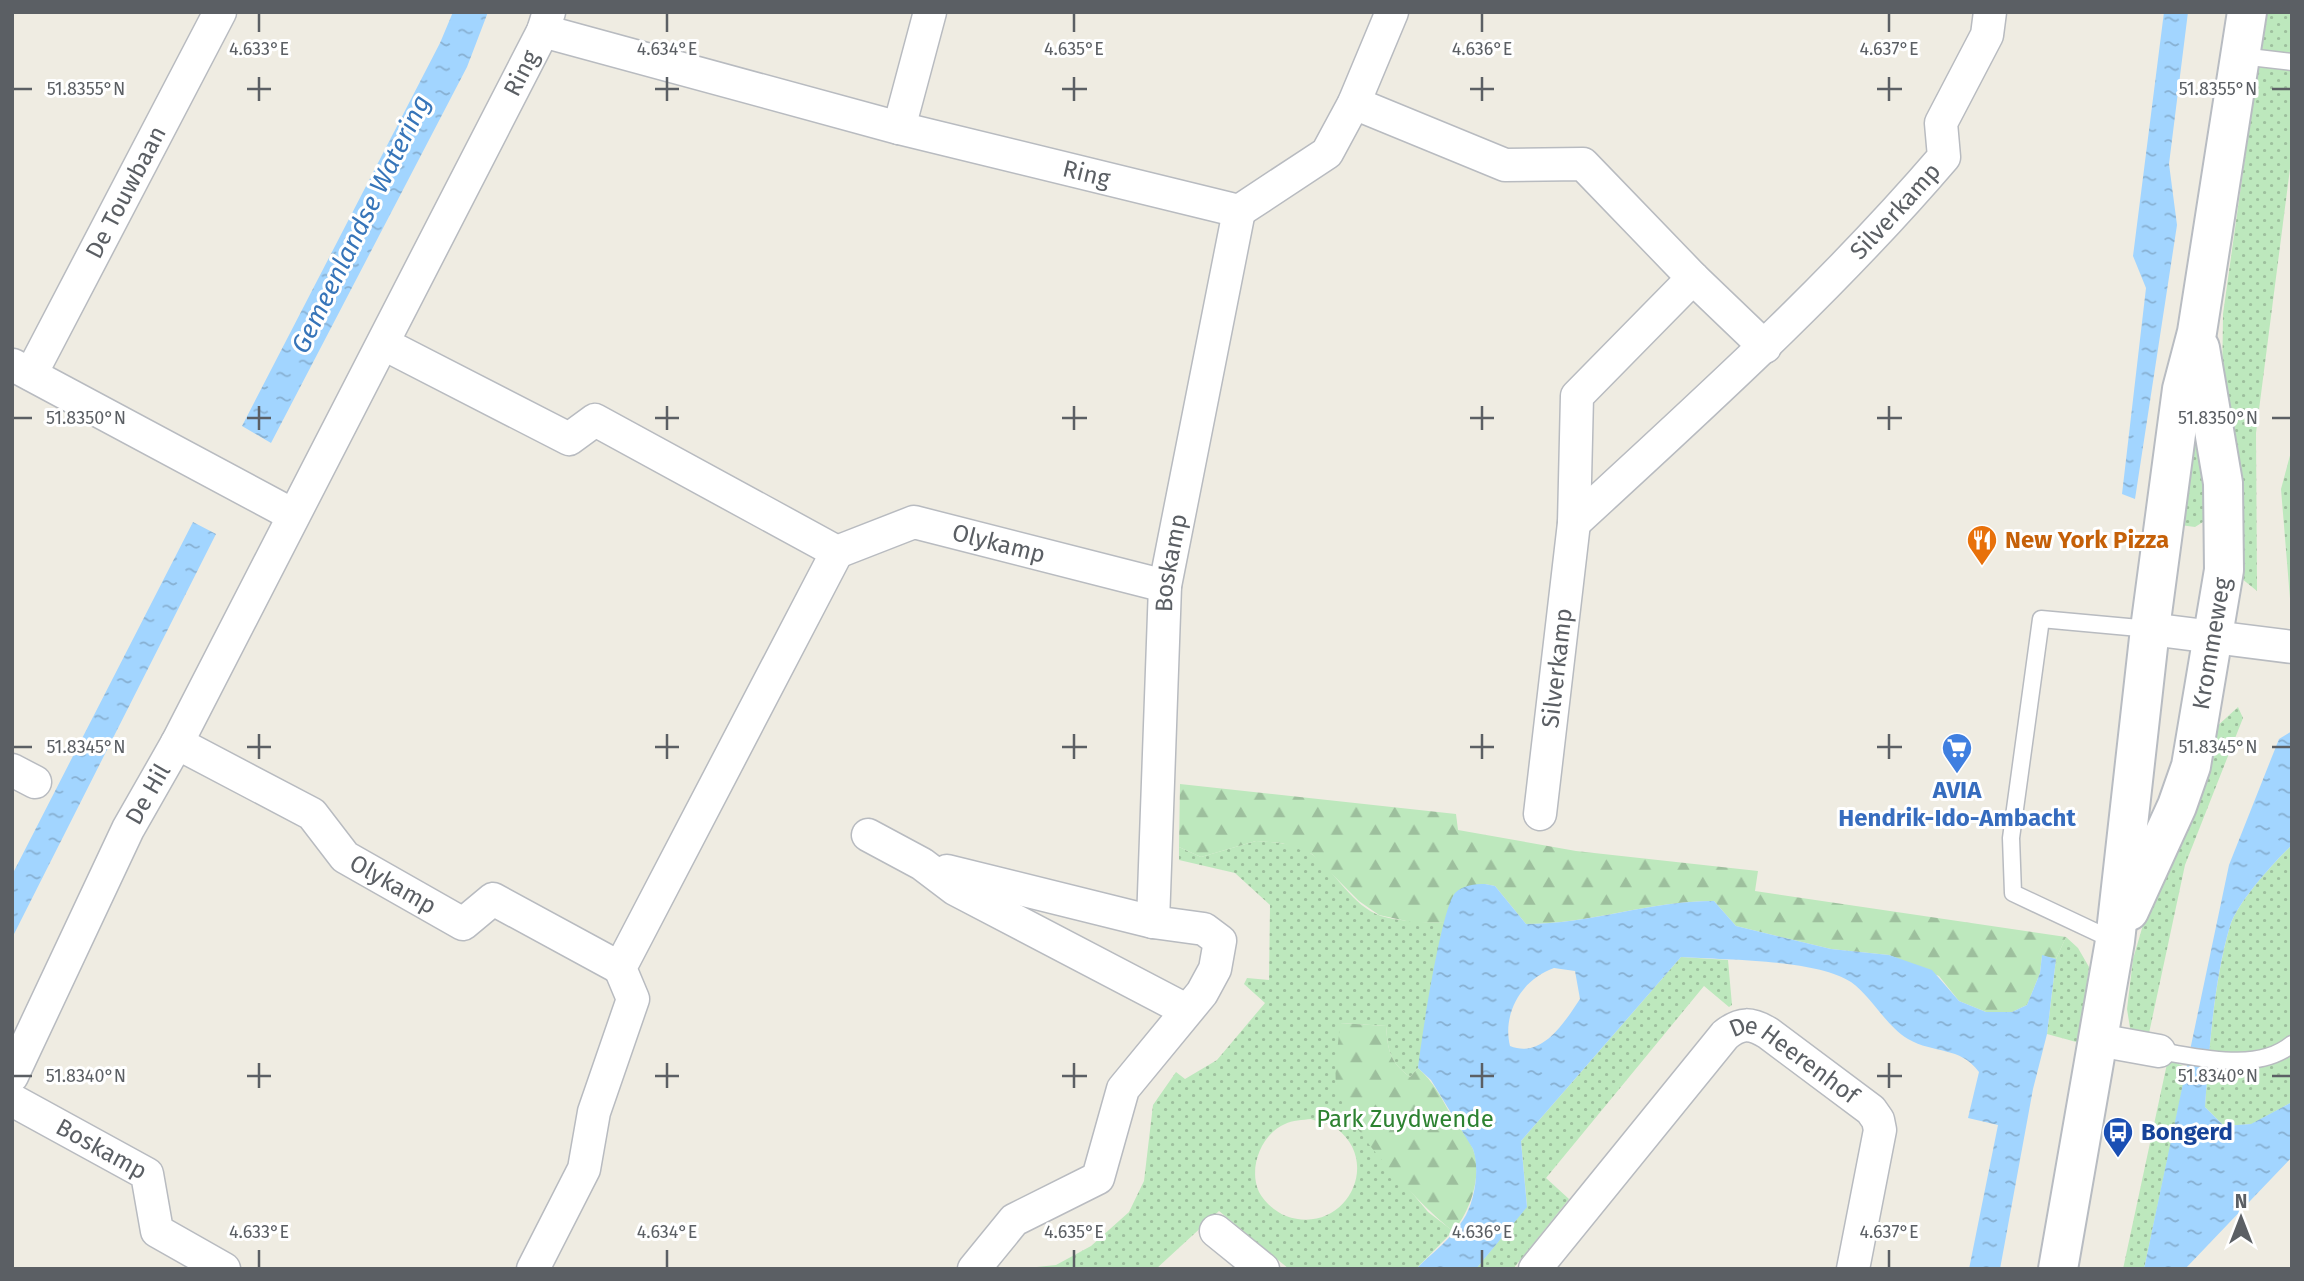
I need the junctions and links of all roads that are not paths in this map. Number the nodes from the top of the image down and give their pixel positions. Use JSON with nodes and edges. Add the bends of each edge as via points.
{"nodes":[{"id":1,"x":220,"y":12,"type":"edge"},
{"id":2,"x":930,"y":12,"type":"edge"},
{"id":3,"x":1392,"y":12,"type":"edge"},
{"id":4,"x":1990,"y":12,"type":"edge"},
{"id":5,"x":2246,"y":12,"type":"edge"},
{"id":6,"x":546,"y":22,"type":"edge"},
{"id":7,"x":2241,"y":56,"type":"junction"},
{"id":8,"x":2292,"y":62,"type":"edge"},
{"id":9,"x":1354,"y":103,"type":"junction"},
{"id":10,"x":900,"y":128,"type":"junction"},
{"id":11,"x":1239,"y":211,"type":"junction"},
{"id":12,"x":1693,"y":278,"type":"junction"},
{"id":13,"x":2197,"y":332,"type":"junction"},
{"id":14,"x":384,"y":344,"type":"junction"},
{"id":15,"x":1765,"y":347,"type":"junction"},
{"id":16,"x":21,"y":369,"type":"edge"},
{"id":17,"x":293,"y":515,"type":"junction"},
{"id":18,"x":1574,"y":523,"type":"junction"},
{"id":19,"x":837,"y":552,"type":"junction"},
{"id":20,"x":1165,"y":586,"type":"junction"},
{"id":21,"x":2150,"y":629,"type":"junction"},
{"id":22,"x":2214,"y":636,"type":"junction"},
{"id":23,"x":2292,"y":647,"type":"edge"},
{"id":24,"x":177,"y":743,"type":"junction"},
{"id":25,"x":1540,"y":814,"type":"dead end"},
{"id":26,"x":868,"y":835,"type":"dead end"},
{"id":27,"x":922,"y":864,"type":"junction"},
{"id":28,"x":1153,"y":922,"type":"junction"},
{"id":29,"x":2115,"y":941,"type":"junction"},
{"id":30,"x":620,"y":968,"type":"junction"},
{"id":31,"x":1185,"y":1010,"type":"junction"},
{"id":32,"x":2098,"y":1040,"type":"junction"},
{"id":33,"x":2292,"y":1044,"type":"edge"},
{"id":34,"x":2159,"y":1051,"type":"joint"},
{"id":35,"x":12,"y":1076,"type":"edge"},
{"id":36,"x":12,"y":1100,"type":"edge"},
{"id":37,"x":1216,"y":1231,"type":"dead end"},
{"id":38,"x":223,"y":1269,"type":"edge"},
{"id":39,"x":533,"y":1269,"type":"edge"},
{"id":40,"x":974,"y":1269,"type":"edge"},
{"id":41,"x":1264,"y":1269,"type":"edge"},
{"id":42,"x":1535,"y":1269,"type":"edge"},
{"id":43,"x":1853,"y":1269,"type":"edge"},
{"id":44,"x":2058,"y":1269,"type":"edge"}],
"edges":[{"from":1,"to":16,"type":"street","name":"De Touwbaan"},
{"from":2,"to":10,"type":"street"},
{"from":3,"to":9,"type":"street"},
{"from":4,"to":15,"type":"street","name":"Silverkamp","via":[[1987,35],[1941,123],[1944,157],[1894,216]]},
{"from":5,"to":7,"type":"street","name":"Krommeweg"},
{"from":6,"to":10,"type":"street","name":"Ring"},
{"from":6,"to":14,"type":"street","name":"Ring"},
{"from":7,"to":8,"type":"lane"},
{"from":7,"to":13,"type":"street","name":"Krommeweg"},
{"from":9,"to":11,"type":"street","via":[[1327,153]]},
{"from":9,"to":12,"type":"street","via":[[1506,164],[1583,164]]},
{"from":10,"to":11,"type":"street","name":"Ring"},
{"from":11,"to":20,"type":"street","name":"Boskamp"},
{"from":12,"to":15,"type":"street"},
{"from":12,"to":18,"type":"street","name":"Silverkamp","via":[[1577,396]]},
{"from":13,"to":21,"type":"street","name":"Krommeweg","via":[[2182,389]]},
{"from":13,"to":22,"type":"street","name":"Krommeweg","via":[[2223,483],[2224,570]]},
{"from":14,"to":17,"type":"street","name":"Ring"},
{"from":14,"to":19,"type":"street","via":[[569,439],[595,420]]},
{"from":15,"to":18,"type":"street","name":"Silverkamp"},
{"from":16,"to":17,"type":"street"},
{"from":17,"to":24,"type":"street","name":"De Hil"},
{"from":18,"to":25,"type":"street","name":"Silverkamp"},
{"from":19,"to":20,"type":"street","name":"Olykamp","via":[[914,522]]},
{"from":19,"to":30,"type":"street"},
{"from":20,"to":28,"type":"street","name":"Boskamp"},
{"from":21,"to":22,"type":"street"},
{"from":21,"to":29,"type":"street","name":"Krommeweg"},
{"from":21,"to":29,"type":"lane","via":[[2041,619],[2011,838],[2013,893]]},
{"from":22,"to":23,"type":"street"},
{"from":22,"to":29,"type":"street","name":"Krommeweg","via":[[2191,766],[2178,806]]},
{"from":24,"to":30,"type":"street","name":"Olykamp","via":[[312,814],[345,857],[463,924],[493,899]]},
{"from":24,"to":35,"type":"street","name":"De Hil","via":[[128,829]]},
{"from":26,"to":27,"type":"street"},
{"from":27,"to":28,"type":"street"},
{"from":27,"to":31,"type":"street","via":[[955,889]]},
{"from":28,"to":31,"type":"street","via":[[1204,929],[1220,941],[1215,969],[1202,993]]},
{"from":29,"to":32,"type":"street","name":"Krommeweg"},
{"from":30,"to":39,"type":"street","via":[[633,999],[594,1112],[584,1169]]},
{"from":31,"to":40,"type":"street","via":[[1123,1089],[1098,1178],[1014,1220]]},
{"from":32,"to":34,"type":"street"},
{"from":32,"to":44,"type":"street","name":"Krommeweg"},
{"from":33,"to":34,"type":"lane","via":[[2248,1060]]},
{"from":36,"to":38,"type":"street","name":"Boskamp","via":[[147,1174],[157,1231]]},
{"from":37,"to":41,"type":"street"},
{"from":42,"to":43,"type":"street","name":"De Heerenhof","via":[[1725,1035],[1743,1024],[1768,1033],[1871,1110],[1878,1120],[1880,1130]]}]}
